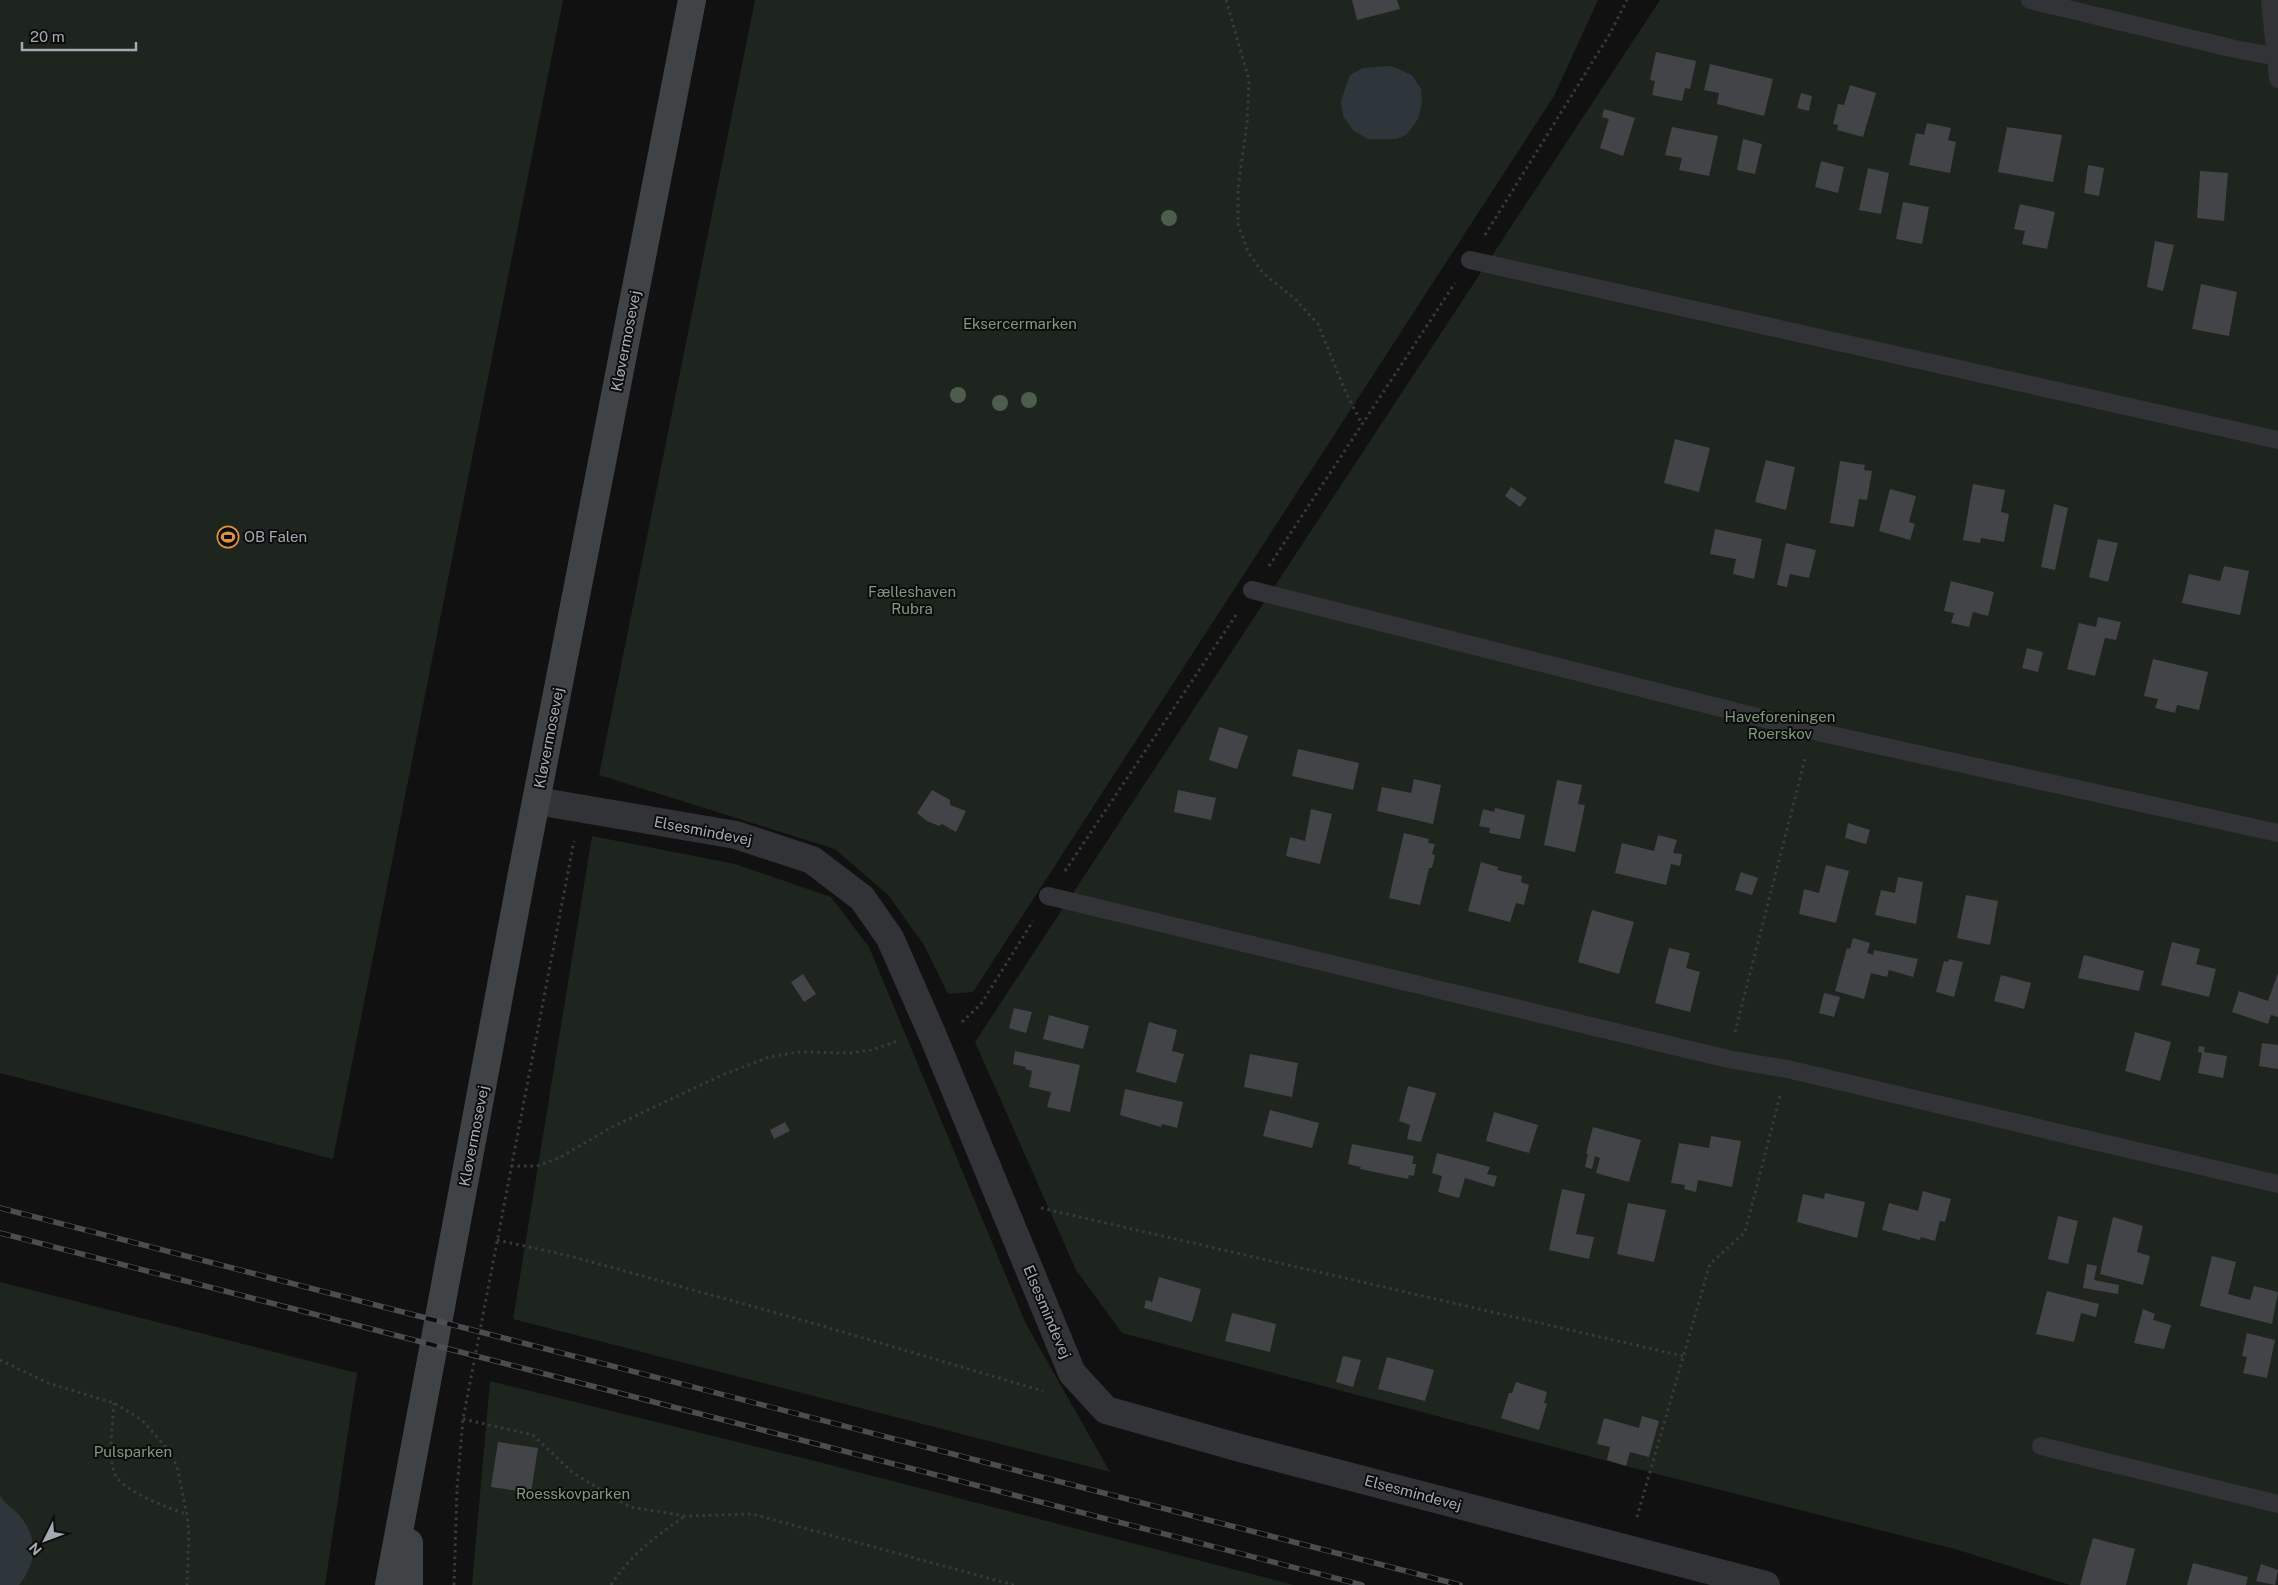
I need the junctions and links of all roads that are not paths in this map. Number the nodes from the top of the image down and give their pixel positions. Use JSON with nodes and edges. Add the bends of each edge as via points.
{"nodes":[{"id":1,"x":692,"y":0,"type":"edge"},
{"id":2,"x":2030,"y":0,"type":"edge"},
{"id":3,"x":2270,"y":0,"type":"edge"},
{"id":4,"x":2277,"y":57,"type":"edge"},
{"id":5,"x":2278,"y":79,"type":"edge"},
{"id":6,"x":1470,"y":260,"type":"road end"},
{"id":7,"x":2278,"y":440,"type":"edge"},
{"id":8,"x":1252,"y":590,"type":"road end"},
{"id":9,"x":537,"y":801,"type":"junction"},
{"id":10,"x":2278,"y":834,"type":"edge"},
{"id":11,"x":1048,"y":896,"type":"road end"},
{"id":12,"x":2278,"y":1184,"type":"edge"},
{"id":13,"x":2041,"y":1446,"type":"dead end"},
{"id":14,"x":410,"y":1477,"type":"junction"},
{"id":15,"x":2278,"y":1504,"type":"edge"},
{"id":16,"x":389,"y":1585,"type":"edge"},
{"id":17,"x":409,"y":1585,"type":"edge"},
{"id":18,"x":1766,"y":1585,"type":"edge"}],
"edges":[{"from":1,"to":9,"type":"main road","name":"Kløvermosevej"},
{"from":2,"to":4,"type":"lane"},
{"from":3,"to":4,"type":"lane"},
{"from":4,"to":5,"type":"lane"},
{"from":6,"to":7,"type":"lane"},
{"from":8,"to":10,"type":"lane","via":[[1813,731]]},
{"from":9,"to":14,"type":"main road","name":"Kløvermosevej"},
{"from":9,"to":18,"type":"street","name":"Elsesmindevej","via":[[736,835],[812,860],[862,898],[890,938],[1072,1373],[1106,1410]]},
{"from":11,"to":12,"type":"lane","via":[[1728,1059],[1787,1069]]},
{"from":13,"to":15,"type":"lane"},
{"from":14,"to":16,"type":"main road","name":"Kløvermosevej"},
{"from":14,"to":17,"type":"main road","name":"Kløvermosevej"}]}
